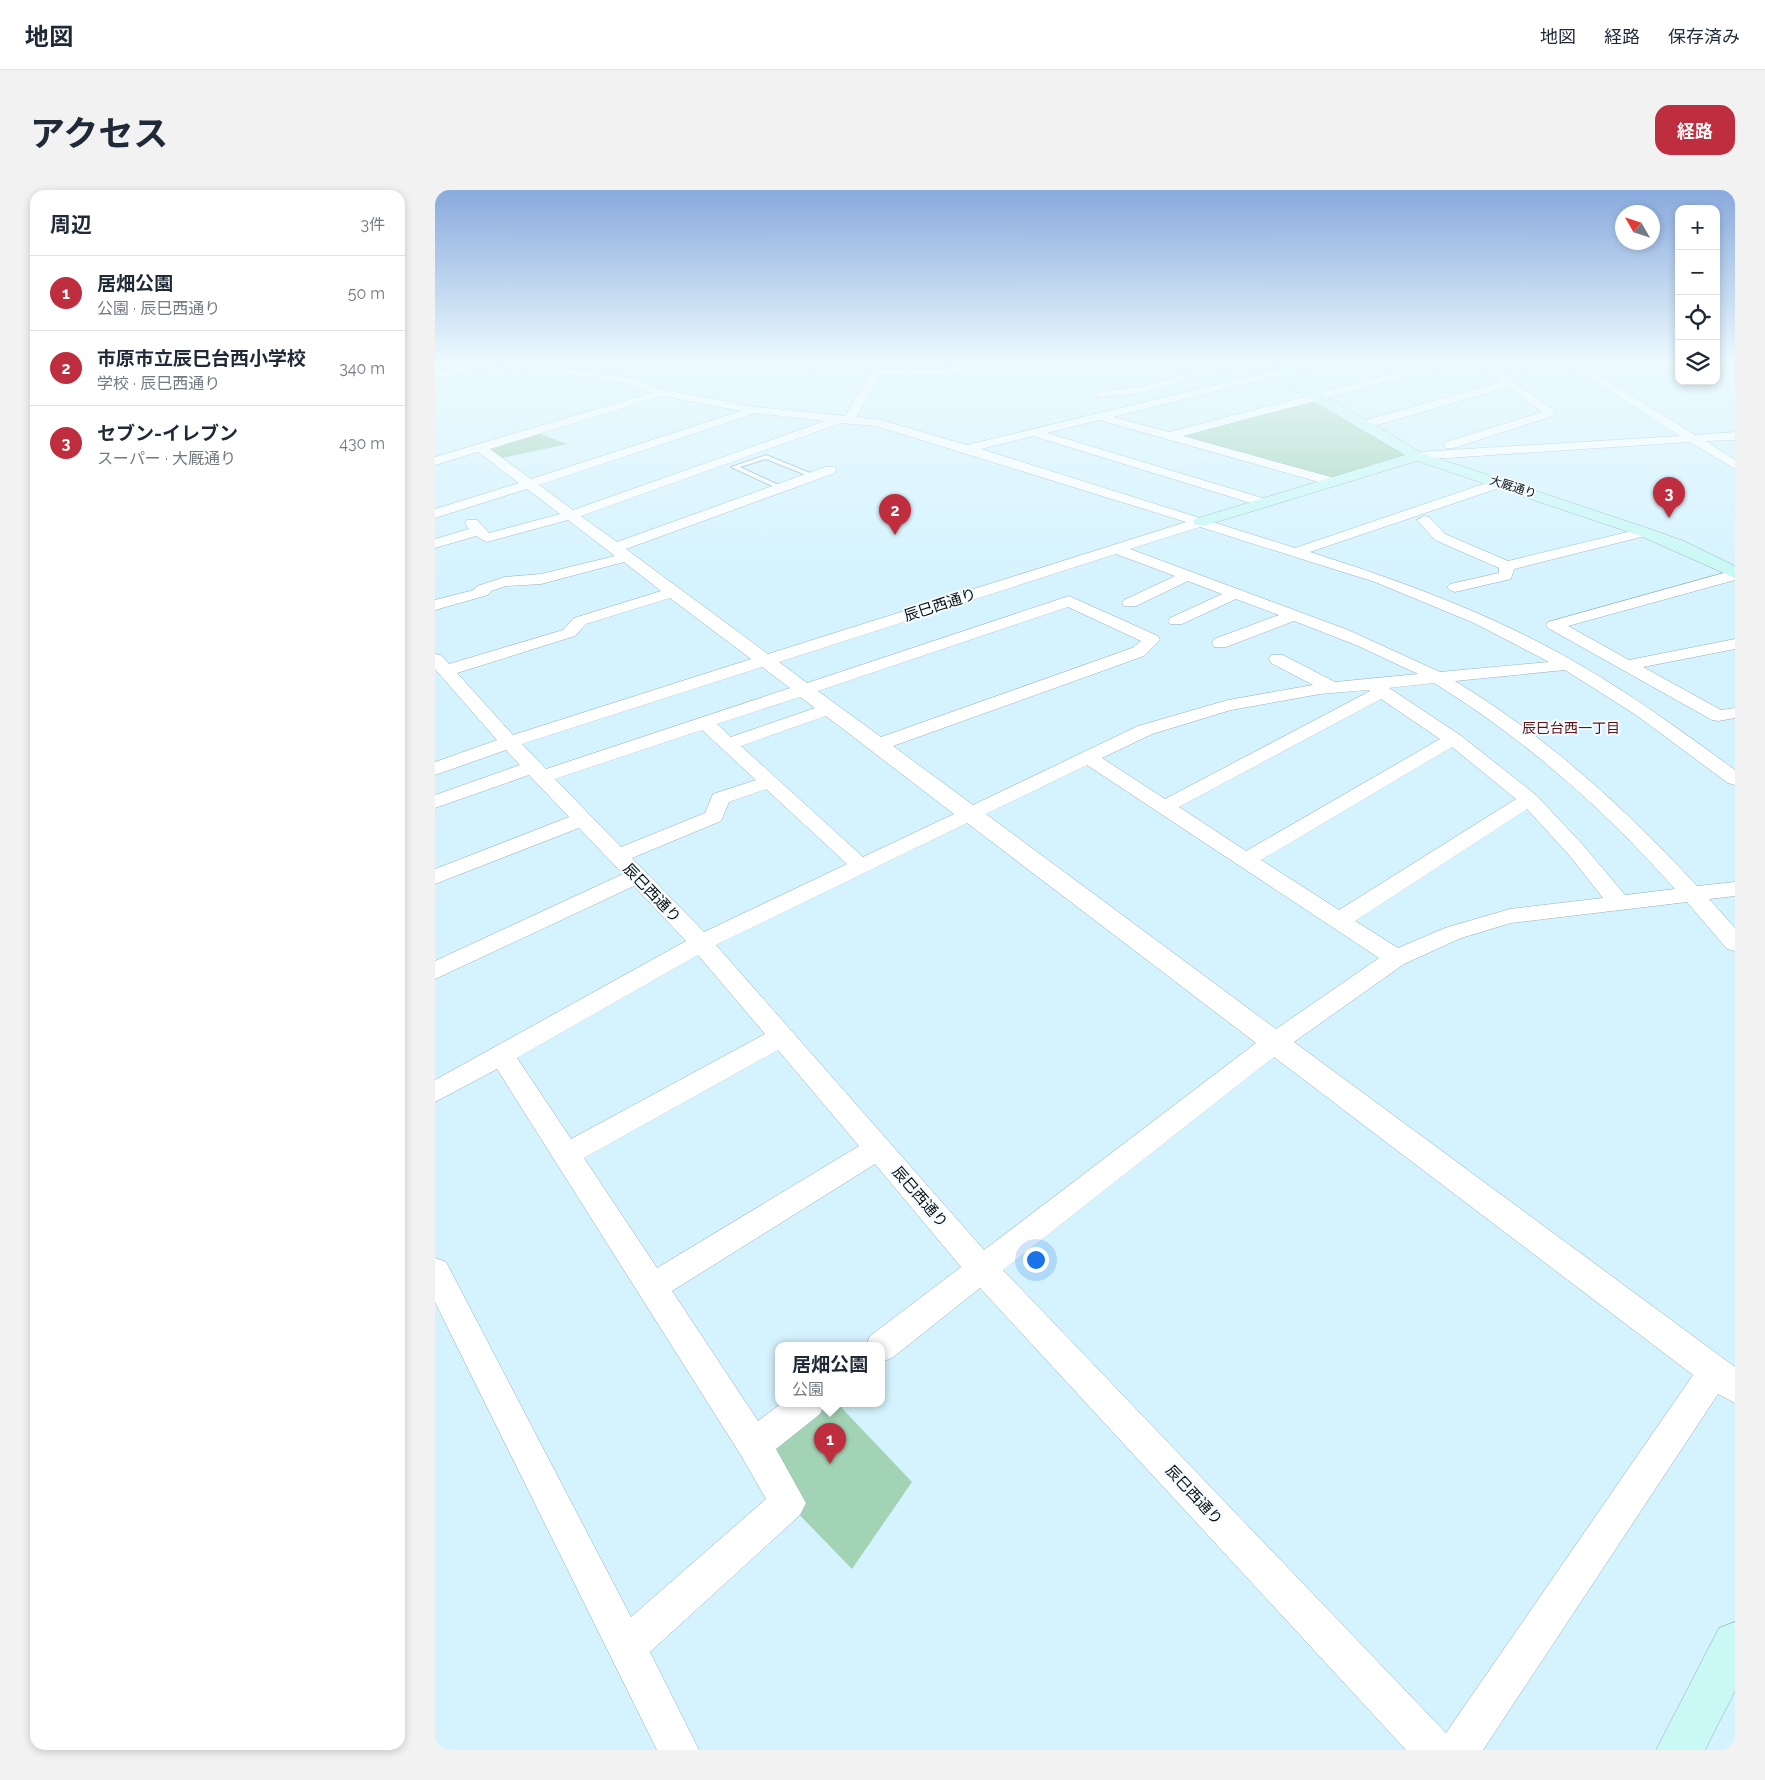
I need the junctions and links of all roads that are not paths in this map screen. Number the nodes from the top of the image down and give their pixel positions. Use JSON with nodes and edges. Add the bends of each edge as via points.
{"nodes":[{"id":1,"x":524,"y":435,"type":"edge"},
{"id":2,"x":679,"y":435,"type":"edge"},
{"id":3,"x":803,"y":435,"type":"edge"},
{"id":4,"x":918,"y":435,"type":"edge"},
{"id":5,"x":1022,"y":435,"type":"edge"},
{"id":6,"x":1042,"y":435,"type":"edge"},
{"id":7,"x":1165,"y":435,"type":"edge"},
{"id":8,"x":1174,"y":435,"type":"edge"},
{"id":9,"x":1380,"y":435,"type":"edge"},
{"id":10,"x":1484,"y":435,"type":"edge"},
{"id":11,"x":1685,"y":435,"type":"edge"},
{"id":12,"x":1169,"y":436,"type":"junction"},
{"id":13,"x":1735,"y":436,"type":"edge"},
{"id":14,"x":1692,"y":439,"type":"junction"},
{"id":15,"x":481,"y":448,"type":"junction"},
{"id":16,"x":967,"y":449,"type":"junction"},
{"id":17,"x":1735,"y":453,"type":"edge"},
{"id":18,"x":1718,"y":454,"type":"junction"},
{"id":19,"x":1417,"y":456,"type":"junction"},
{"id":20,"x":435,"y":461,"type":"edge"},
{"id":21,"x":1735,"y":465,"type":"edge"},
{"id":22,"x":830,"y":470,"type":"dead end"},
{"id":23,"x":813,"y":476,"type":"junction"},
{"id":24,"x":1333,"y":482,"type":"junction"},
{"id":25,"x":528,"y":483,"type":"junction"},
{"id":26,"x":1501,"y":483,"type":"junction"},
{"id":27,"x":781,"y":488,"type":"junction"},
{"id":28,"x":1264,"y":503,"type":"junction"},
{"id":29,"x":435,"y":514,"type":"edge"},
{"id":30,"x":571,"y":515,"type":"junction"},
{"id":31,"x":1424,"y":520,"type":"dead end"},
{"id":32,"x":1201,"y":522,"type":"junction"},
{"id":33,"x":1644,"y":532,"type":"junction"},
{"id":34,"x":435,"y":544,"type":"edge"},
{"id":35,"x":1115,"y":550,"type":"junction"},
{"id":36,"x":621,"y":552,"type":"junction"},
{"id":37,"x":1296,"y":552,"type":"junction"},
{"id":38,"x":1507,"y":566,"type":"junction"},
{"id":39,"x":1735,"y":574,"type":"edge"},
{"id":40,"x":1187,"y":576,"type":"junction"},
{"id":41,"x":1455,"y":587,"type":"dead end"},
{"id":42,"x":673,"y":592,"type":"junction"},
{"id":43,"x":1235,"y":593,"type":"junction"},
{"id":44,"x":1130,"y":603,"type":"dead end"},
{"id":45,"x":435,"y":605,"type":"edge"},
{"id":46,"x":1294,"y":615,"type":"junction"},
{"id":47,"x":1176,"y":621,"type":"dead end"},
{"id":48,"x":1220,"y":643,"type":"dead end"},
{"id":49,"x":1735,"y":644,"type":"edge"},
{"id":50,"x":1277,"y":659,"type":"dead end"},
{"id":51,"x":765,"y":661,"type":"junction"},
{"id":52,"x":440,"y":665,"type":"edge"},
{"id":53,"x":1567,"y":665,"type":"junction"},
{"id":54,"x":1629,"y":665,"type":"junction"},
{"id":55,"x":1438,"y":678,"type":"junction"},
{"id":56,"x":1332,"y":688,"type":"junction"},
{"id":57,"x":1377,"y":688,"type":"junction"},
{"id":58,"x":802,"y":689,"type":"junction"},
{"id":59,"x":829,"y":709,"type":"junction"},
{"id":60,"x":1735,"y":713,"type":"edge"},
{"id":61,"x":704,"y":722,"type":"junction"},
{"id":62,"x":1453,"y":739,"type":"junction"},
{"id":63,"x":509,"y":742,"type":"junction"},
{"id":64,"x":728,"y":744,"type":"junction"},
{"id":65,"x":878,"y":745,"type":"junction"},
{"id":66,"x":1087,"y":757,"type":"junction"},
{"id":67,"x":435,"y":769,"type":"edge"},
{"id":68,"x":538,"y":772,"type":"junction"},
{"id":69,"x":1735,"y":779,"type":"edge"},
{"id":70,"x":769,"y":782,"type":"junction"},
{"id":71,"x":1529,"y":799,"type":"junction"},
{"id":72,"x":435,"y":802,"type":"edge"},
{"id":73,"x":1164,"y":807,"type":"junction"},
{"id":74,"x":969,"y":814,"type":"junction"},
{"id":75,"x":583,"y":819,"type":"junction"},
{"id":76,"x":618,"y":856,"type":"junction"},
{"id":77,"x":1245,"y":860,"type":"junction"},
{"id":78,"x":861,"y":866,"type":"junction"},
{"id":79,"x":636,"y":876,"type":"junction"},
{"id":80,"x":435,"y":877,"type":"edge"},
{"id":81,"x":1735,"y":888,"type":"edge"},
{"id":82,"x":1692,"y":894,"type":"junction"},
{"id":83,"x":1620,"y":904,"type":"junction"},
{"id":84,"x":1339,"y":921,"type":"junction"},
{"id":85,"x":1735,"y":943,"type":"edge"},
{"id":86,"x":701,"y":944,"type":"junction"},
{"id":87,"x":1396,"y":958,"type":"junction"},
{"id":88,"x":435,"y":971,"type":"edge"},
{"id":89,"x":781,"y":1037,"type":"junction"},
{"id":90,"x":1274,"y":1043,"type":"junction"},
{"id":91,"x":502,"y":1055,"type":"junction"},
{"id":92,"x":435,"y":1092,"type":"edge"},
{"id":93,"x":878,"y":1148,"type":"junction"},
{"id":94,"x":567,"y":1154,"type":"junction"},
{"id":95,"x":983,"y":1269,"type":"junction"},
{"id":96,"x":435,"y":1270,"type":"edge"},
{"id":97,"x":653,"y":1287,"type":"junction"},
{"id":98,"x":885,"y":1344,"type":"edge"},
{"id":99,"x":1724,"y":1379,"type":"edge"},
{"id":100,"x":804,"y":1407,"type":"edge"},
{"id":101,"x":754,"y":1445,"type":"junction"},
{"id":102,"x":1735,"y":1644,"type":"edge"},
{"id":103,"x":627,"y":1646,"type":"junction"},
{"id":104,"x":679,"y":1750,"type":"edge"},
{"id":105,"x":1433,"y":1750,"type":"edge"},
{"id":106,"x":1459,"y":1750,"type":"edge"},
{"id":107,"x":1679,"y":1750,"type":"edge"}],
"edges":[{"from":1,"to":15,"type":"street"},
{"from":2,"to":25,"type":"street"},
{"from":3,"to":30,"type":"street"},
{"from":4,"to":16,"type":"street"},
{"from":5,"to":16,"type":"street"},
{"from":6,"to":28,"type":"street"},
{"from":7,"to":12,"type":"street"},
{"from":8,"to":12,"type":"street"},
{"from":9,"to":19,"type":"street","name":"大厩通り"},
{"from":10,"to":19,"type":"street"},
{"from":11,"to":14,"type":"street"},
{"from":12,"to":24,"type":"street"},
{"from":13,"to":14,"type":"street"},
{"from":14,"to":18,"type":"street"},
{"from":14,"to":19,"type":"street"},
{"from":15,"to":20,"type":"street"},
{"from":15,"to":25,"type":"street"},
{"from":16,"to":32,"type":"street"},
{"from":17,"to":18,"type":"street"},
{"from":18,"to":21,"type":"street"},
{"from":19,"to":24,"type":"street","name":"辰巳西通り"},
{"from":19,"to":26,"type":"street","name":"大厩通り"},
{"from":22,"to":23,"type":"street"},
{"from":23,"to":27,"type":"street"},
{"from":23,"to":27,"type":"lane","via":[[766,457],[734,467]]},
{"from":24,"to":28,"type":"street","name":"辰巳西通り"},
{"from":25,"to":29,"type":"street"},
{"from":25,"to":30,"type":"street"},
{"from":26,"to":33,"type":"street","name":"大厩通り"},
{"from":26,"to":37,"type":"street"},
{"from":27,"to":36,"type":"street"},
{"from":28,"to":32,"type":"street","name":"辰巳西通り"},
{"from":30,"to":34,"type":"street","via":[[487,538],[475,527]]},
{"from":30,"to":36,"type":"street"},
{"from":31,"to":38,"type":"street","via":[[1440,537]]},
{"from":32,"to":35,"type":"street","name":"辰巳西通り"},
{"from":32,"to":37,"type":"street"},
{"from":33,"to":38,"type":"street"},
{"from":33,"to":39,"type":"street","name":"大厩通り"},
{"from":35,"to":40,"type":"street"},
{"from":35,"to":51,"type":"street","name":"辰巳西通り"},
{"from":36,"to":42,"type":"street"},
{"from":36,"to":45,"type":"street","via":[[541,579],[505,582],[482,589],[483,592]]},
{"from":37,"to":53,"type":"street","via":[[1411,591],[1481,620]]},
{"from":38,"to":41,"type":"street","via":[[1506,576]]},
{"from":39,"to":54,"type":"street","via":[[1554,625]]},
{"from":40,"to":43,"type":"street"},
{"from":40,"to":44,"type":"street"},
{"from":42,"to":51,"type":"street"},
{"from":42,"to":52,"type":"street","via":[[580,621],[569,632]]},
{"from":43,"to":46,"type":"street"},
{"from":43,"to":47,"type":"street"},
{"from":46,"to":48,"type":"street"},
{"from":46,"to":55,"type":"street","via":[[1343,633]]},
{"from":49,"to":54,"type":"street"},
{"from":50,"to":56,"type":"street"},
{"from":51,"to":58,"type":"street"},
{"from":51,"to":63,"type":"street","name":"辰巳西通り"},
{"from":52,"to":63,"type":"street"},
{"from":53,"to":55,"type":"street"},
{"from":53,"to":69,"type":"street","via":[[1642,711]]},
{"from":54,"to":60,"type":"street","via":[[1718,716]]},
{"from":55,"to":57,"type":"street"},
{"from":55,"to":82,"type":"street","via":[[1569,768],[1617,812]]},
{"from":56,"to":57,"type":"street"},
{"from":56,"to":66,"type":"street","via":[[1271,696],[1189,715],[1145,730]]},
{"from":57,"to":62,"type":"street"},
{"from":57,"to":73,"type":"street"},
{"from":58,"to":59,"type":"street"},
{"from":58,"to":61,"type":"street"},
{"from":58,"to":65,"type":"street","via":[[1069,601],[1152,640],[1138,652]]},
{"from":59,"to":64,"type":"street"},
{"from":59,"to":65,"type":"street"},
{"from":61,"to":64,"type":"street"},
{"from":61,"to":68,"type":"street"},
{"from":62,"to":71,"type":"street"},
{"from":62,"to":77,"type":"street"},
{"from":63,"to":67,"type":"street"},
{"from":63,"to":68,"type":"street","name":"辰巳西通り"},
{"from":64,"to":70,"type":"street"},
{"from":65,"to":74,"type":"street"},
{"from":66,"to":73,"type":"street"},
{"from":66,"to":74,"type":"street"},
{"from":68,"to":72,"type":"street"},
{"from":68,"to":75,"type":"street","name":"辰巳西通り"},
{"from":70,"to":76,"type":"street","via":[[720,798],[714,816]]},
{"from":70,"to":78,"type":"street"},
{"from":71,"to":83,"type":"street"},
{"from":71,"to":84,"type":"street"},
{"from":73,"to":77,"type":"street"},
{"from":74,"to":78,"type":"street"},
{"from":74,"to":90,"type":"street"},
{"from":75,"to":76,"type":"street","name":"辰巳西通り"},
{"from":75,"to":80,"type":"street"},
{"from":76,"to":79,"type":"street","name":"辰巳西通り"},
{"from":77,"to":84,"type":"street"},
{"from":78,"to":86,"type":"street"},
{"from":79,"to":86,"type":"street","name":"辰巳西通り"},
{"from":79,"to":88,"type":"street"},
{"from":81,"to":82,"type":"street"},
{"from":82,"to":83,"type":"street"},
{"from":82,"to":85,"type":"street"},
{"from":83,"to":87,"type":"street","via":[[1510,916],[1453,933]]},
{"from":84,"to":87,"type":"street"},
{"from":86,"to":89,"type":"street","name":"辰巳西通り"},
{"from":86,"to":91,"type":"street"},
{"from":87,"to":90,"type":"street"},
{"from":89,"to":93,"type":"street","name":"辰巳西通り"},
{"from":89,"to":94,"type":"street"},
{"from":90,"to":95,"type":"street"},
{"from":90,"to":99,"type":"street"},
{"from":91,"to":92,"type":"street"},
{"from":91,"to":94,"type":"street"},
{"from":93,"to":95,"type":"street","name":"辰巳西通り"},
{"from":93,"to":97,"type":"street"},
{"from":94,"to":97,"type":"street"},
{"from":95,"to":98,"type":"street"},
{"from":95,"to":105,"type":"street","name":"辰巳西通り"},
{"from":96,"to":103,"type":"street"},
{"from":97,"to":101,"type":"street"},
{"from":99,"to":106,"type":"street"},
{"from":100,"to":101,"type":"street"},
{"from":101,"to":103,"type":"street","via":[[788,1504]]},
{"from":102,"to":107,"type":"street"},
{"from":103,"to":104,"type":"street"}]}
